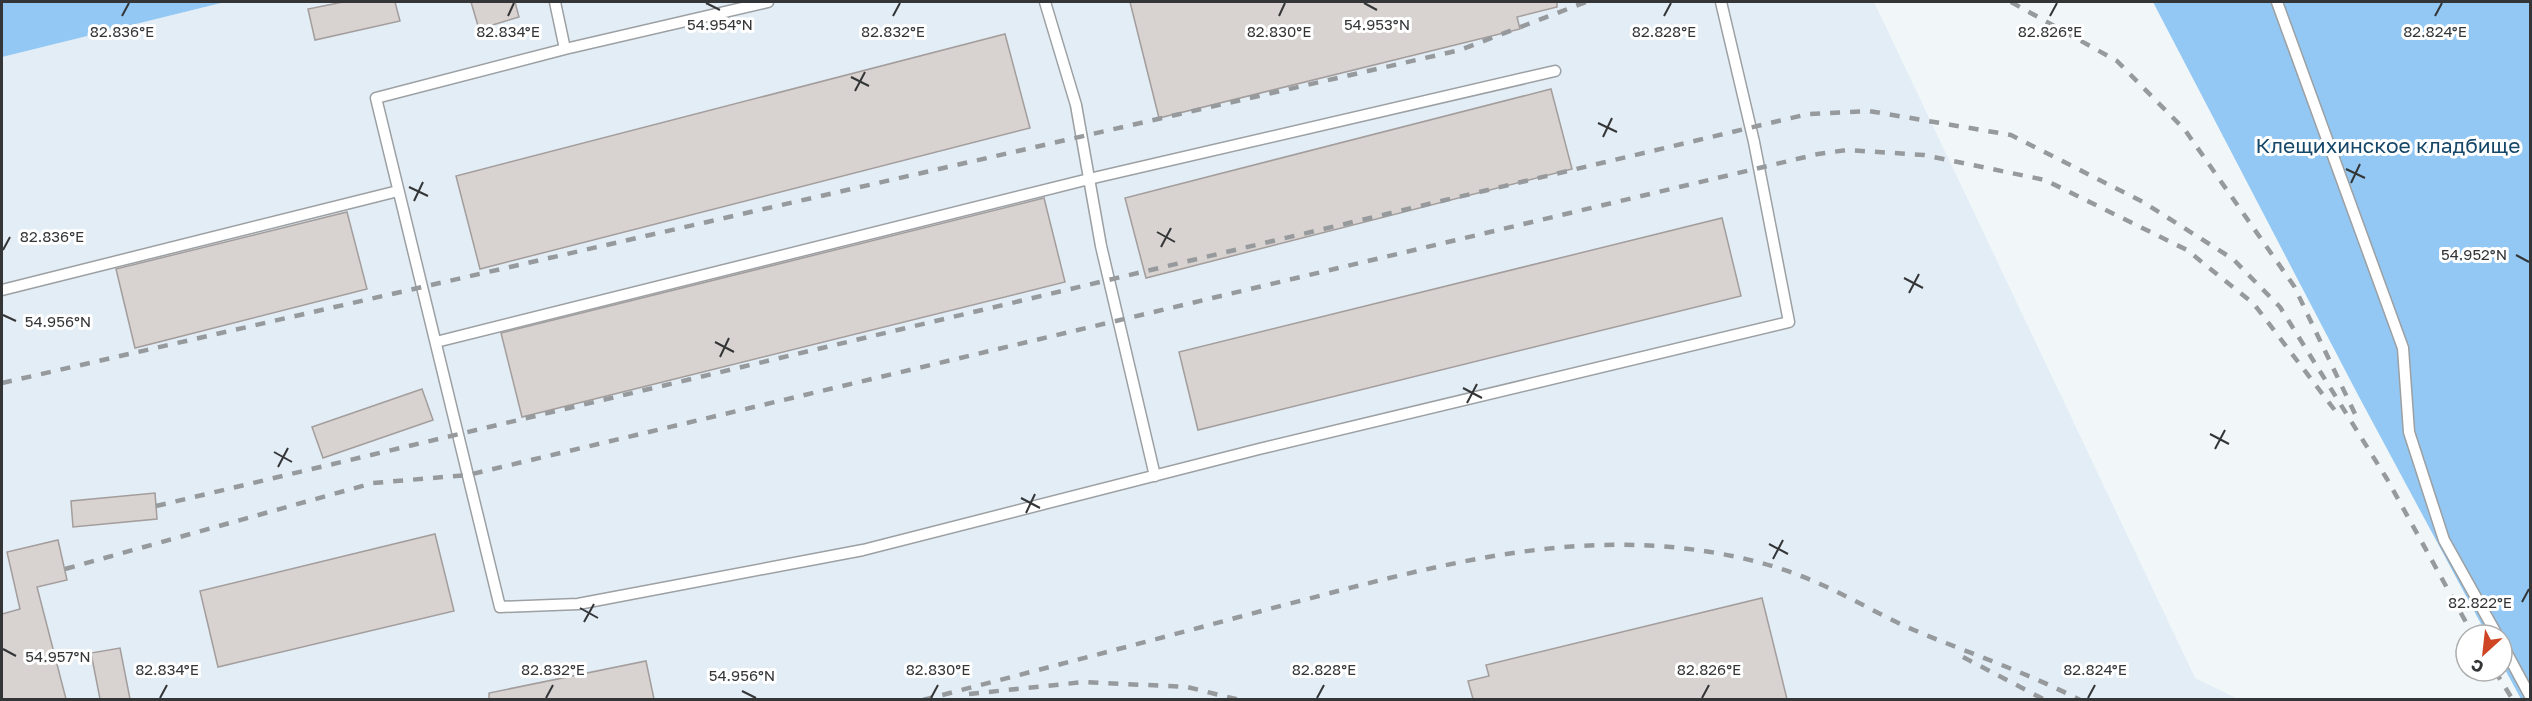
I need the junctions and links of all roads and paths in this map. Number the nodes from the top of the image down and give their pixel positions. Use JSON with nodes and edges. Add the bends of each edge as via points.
{"nodes":[{"id":1,"x":555,"y":2,"type":"edge"},
{"id":2,"x":768,"y":2,"type":"edge"},
{"id":3,"x":1045,"y":2,"type":"edge"},
{"id":4,"x":1721,"y":2,"type":"edge"},
{"id":5,"x":2277,"y":2,"type":"edge"},
{"id":6,"x":566,"y":49,"type":"junction"},
{"id":7,"x":1555,"y":71,"type":"dead end"},
{"id":8,"x":1089,"y":179,"type":"junction"},
{"id":9,"x":398,"y":191,"type":"junction"},
{"id":10,"x":2,"y":290,"type":"edge"},
{"id":11,"x":436,"y":342,"type":"junction"},
{"id":12,"x":1155,"y":476,"type":"junction"},
{"id":13,"x":2490,"y":623,"type":"edge"},
{"id":14,"x":2514,"y":666,"type":"edge"},
{"id":15,"x":2530,"y":696,"type":"edge"}],
"edges":[{"from":1,"to":6,"type":"lane"},
{"from":2,"to":6,"type":"lane"},
{"from":3,"to":8,"type":"lane","via":[[1077,105]]},
{"from":4,"to":12,"type":"lane","via":[[1790,322]]},
{"from":5,"to":13,"type":"lane","via":[[2403,348],[2409,432],[2444,540]]},
{"from":6,"to":9,"type":"lane","via":[[376,99]]},
{"from":7,"to":8,"type":"lane"},
{"from":8,"to":11,"type":"lane"},
{"from":8,"to":12,"type":"lane"},
{"from":9,"to":10,"type":"lane"},
{"from":9,"to":11,"type":"lane"},
{"from":11,"to":12,"type":"lane","via":[[500,607],[578,604],[863,550]]},
{"from":14,"to":15,"type":"lane"}]}
